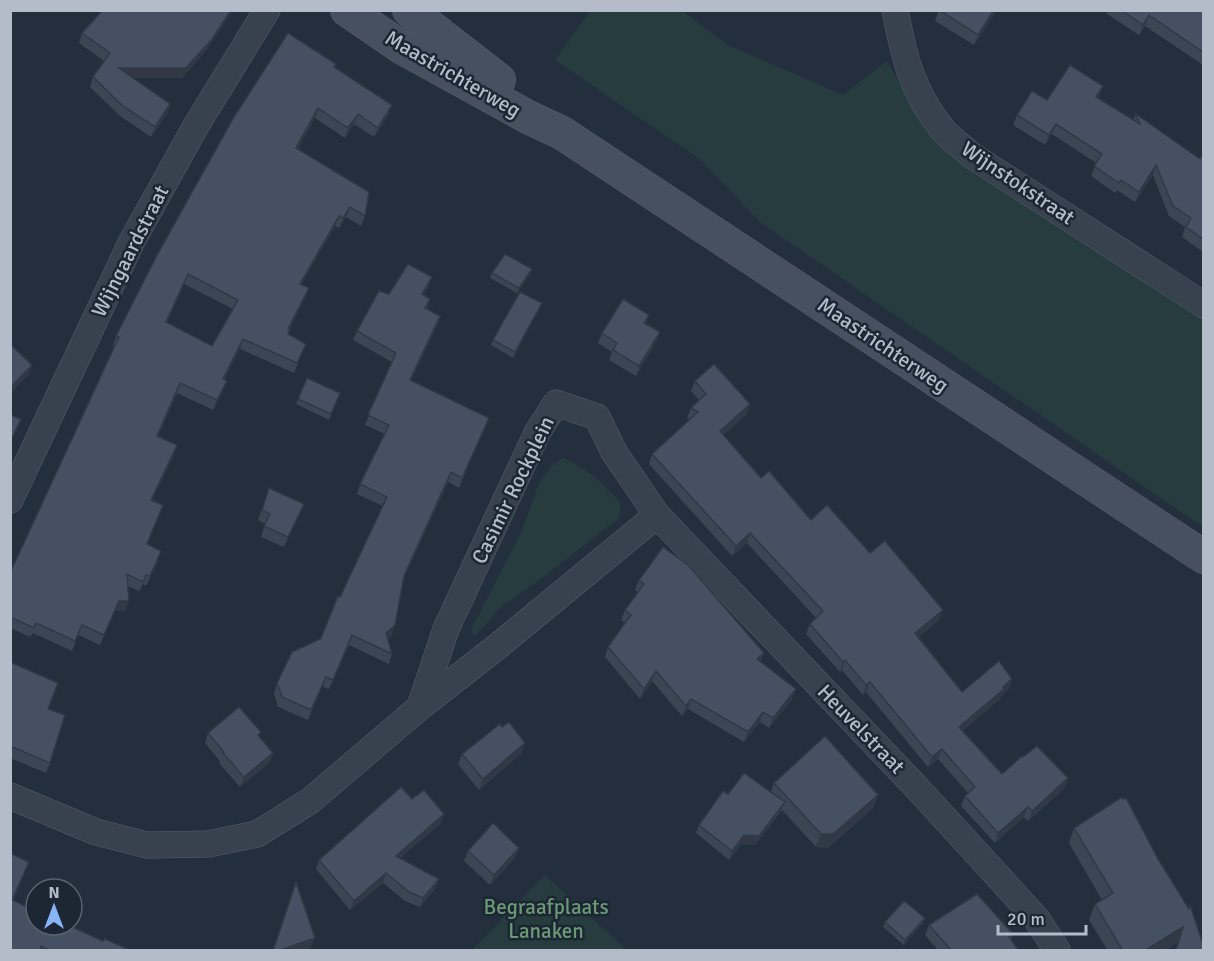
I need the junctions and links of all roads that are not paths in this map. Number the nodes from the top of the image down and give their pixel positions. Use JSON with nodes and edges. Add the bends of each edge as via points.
{"nodes":[{"id":1,"x":267,"y":10,"type":"edge"},
{"id":2,"x":346,"y":10,"type":"edge"},
{"id":3,"x":409,"y":10,"type":"edge"},
{"id":4,"x":895,"y":10,"type":"edge"},
{"id":5,"x":562,"y":133,"type":"junction"},
{"id":6,"x":1203,"y":305,"type":"edge"},
{"id":7,"x":10,"y":500,"type":"edge"},
{"id":8,"x":657,"y":515,"type":"junction"},
{"id":9,"x":1203,"y":557,"type":"edge"},
{"id":10,"x":420,"y":708,"type":"junction"},
{"id":11,"x":10,"y":796,"type":"edge"},
{"id":12,"x":1057,"y":951,"type":"edge"}],
"edges":[{"from":1,"to":7,"type":"street","name":"Wijngaardstraat","via":[[132,241]]},
{"from":2,"to":5,"type":"main road","name":"Maastrichterweg","via":[[401,47]]},
{"from":3,"to":5,"type":"main road","name":"Maastrichterweg","via":[[538,109]]},
{"from":4,"to":6,"type":"street","name":"Wijnstokstraat","via":[[903,54],[918,95],[944,131],[971,155]]},
{"from":5,"to":9,"type":"main road","name":"Maastrichterweg"},
{"from":8,"to":10,"type":"street"},
{"from":8,"to":10,"type":"street","name":"Casimir Rockplein","via":[[614,452],[597,417],[556,403],[537,433],[446,629]]},
{"from":8,"to":12,"type":"street","name":"Heuvelstraat","via":[[926,797],[1036,918]]},
{"from":10,"to":11,"type":"street","via":[[310,801],[257,834],[208,844],[147,845],[96,832]]}]}
